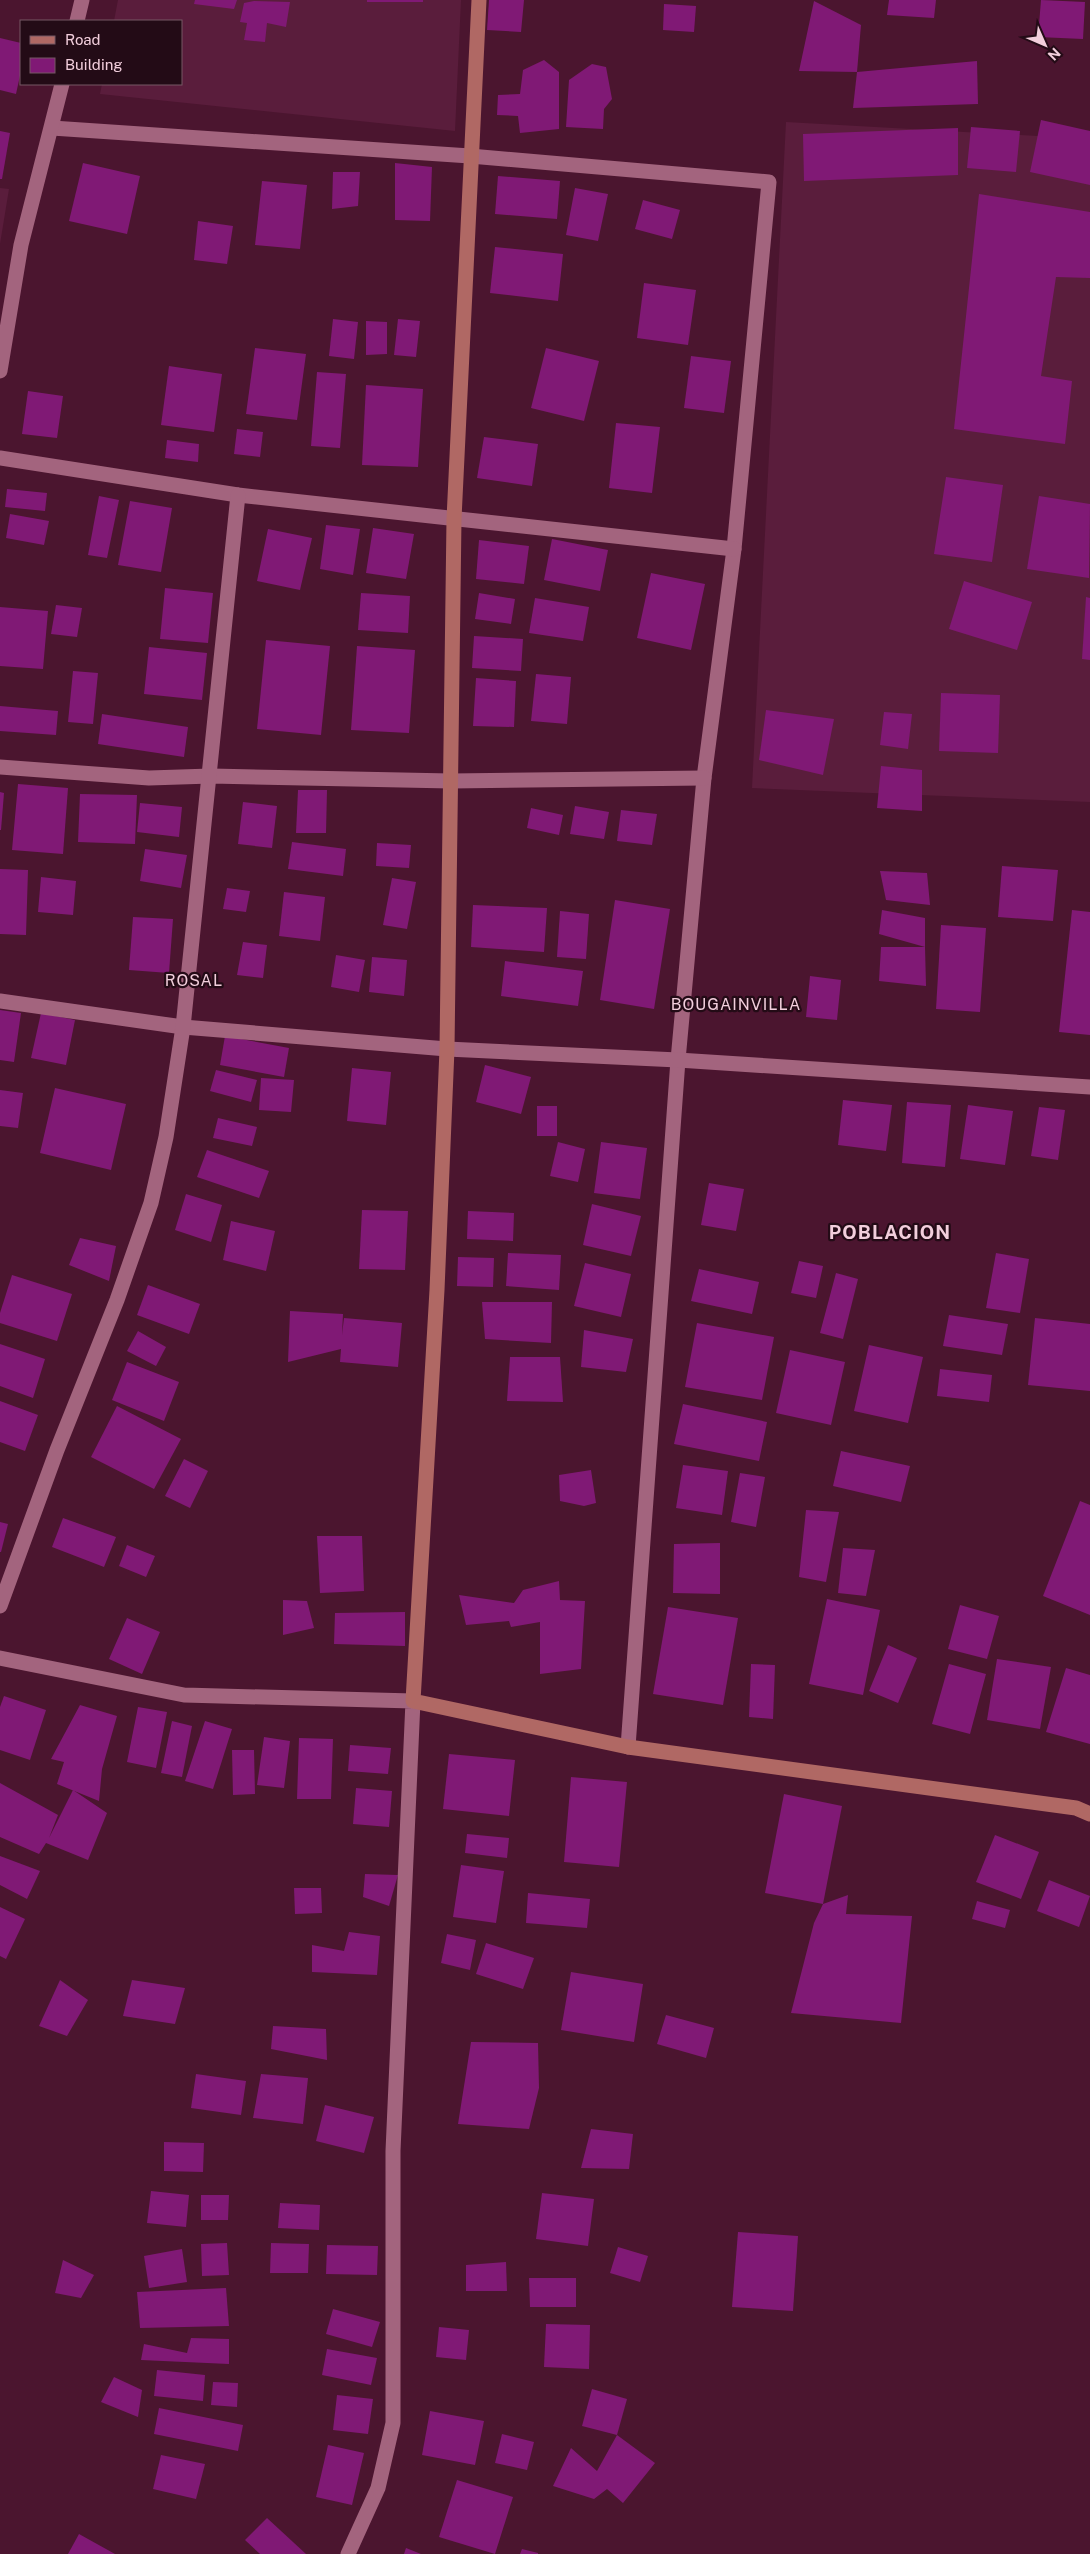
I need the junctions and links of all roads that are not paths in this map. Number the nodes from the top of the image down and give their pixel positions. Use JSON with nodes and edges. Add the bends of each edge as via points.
{"nodes":[{"id":1,"x":82,"y":0,"type":"edge"},
{"id":2,"x":479,"y":0,"type":"edge"},
{"id":3,"x":77,"y":20,"type":"edge"},
{"id":4,"x":62,"y":85,"type":"edge"},
{"id":5,"x":52,"y":128,"type":"junction"},
{"id":6,"x":470,"y":156,"type":"junction"},
{"id":7,"x":0,"y":371,"type":"edge"},
{"id":8,"x":0,"y":458,"type":"edge"},
{"id":9,"x":238,"y":495,"type":"junction"},
{"id":10,"x":454,"y":519,"type":"junction"},
{"id":11,"x":734,"y":548,"type":"junction"},
{"id":12,"x":0,"y":767,"type":"edge"},
{"id":13,"x":211,"y":776,"type":"junction"},
{"id":14,"x":704,"y":778,"type":"junction"},
{"id":15,"x":451,"y":781,"type":"junction"},
{"id":16,"x":0,"y":1001,"type":"edge"},
{"id":17,"x":183,"y":1027,"type":"junction"},
{"id":18,"x":447,"y":1049,"type":"junction"},
{"id":19,"x":678,"y":1060,"type":"junction"},
{"id":20,"x":1090,"y":1087,"type":"edge"},
{"id":21,"x":0,"y":1606,"type":"edge"},
{"id":22,"x":0,"y":1658,"type":"edge"},
{"id":23,"x":414,"y":1702,"type":"junction"},
{"id":24,"x":628,"y":1747,"type":"junction"},
{"id":25,"x":1085,"y":1809,"type":"edge"},
{"id":26,"x":348,"y":2554,"type":"edge"}],
"edges":[{"from":1,"to":3,"type":"street"},
{"from":2,"to":6,"type":"main road"},
{"from":4,"to":5,"type":"street"},
{"from":5,"to":6,"type":"street"},
{"from":5,"to":7,"type":"street","via":[[21,245]]},
{"from":6,"to":10,"type":"main road"},
{"from":6,"to":11,"type":"street","via":[[769,182]]},
{"from":8,"to":9,"type":"street"},
{"from":9,"to":10,"type":"street"},
{"from":9,"to":13,"type":"street"},
{"from":10,"to":11,"type":"street"},
{"from":10,"to":15,"type":"main road"},
{"from":11,"to":14,"type":"street"},
{"from":12,"to":13,"type":"street","via":[[148,778]]},
{"from":13,"to":15,"type":"street"},
{"from":13,"to":17,"type":"street"},
{"from":14,"to":15,"type":"street"},
{"from":14,"to":19,"type":"street"},
{"from":15,"to":18,"type":"main road"},
{"from":16,"to":17,"type":"street"},
{"from":17,"to":18,"type":"street"},
{"from":17,"to":21,"type":"street","via":[[166,1137],[151,1204]]},
{"from":18,"to":19,"type":"street"},
{"from":18,"to":23,"type":"main road"},
{"from":19,"to":20,"type":"street"},
{"from":19,"to":24,"type":"street"},
{"from":22,"to":23,"type":"street","via":[[184,1695]]},
{"from":23,"to":24,"type":"main road"},
{"from":23,"to":26,"type":"street","via":[[393,2151],[393,2423],[378,2488]]},
{"from":24,"to":25,"type":"main road"}]}
